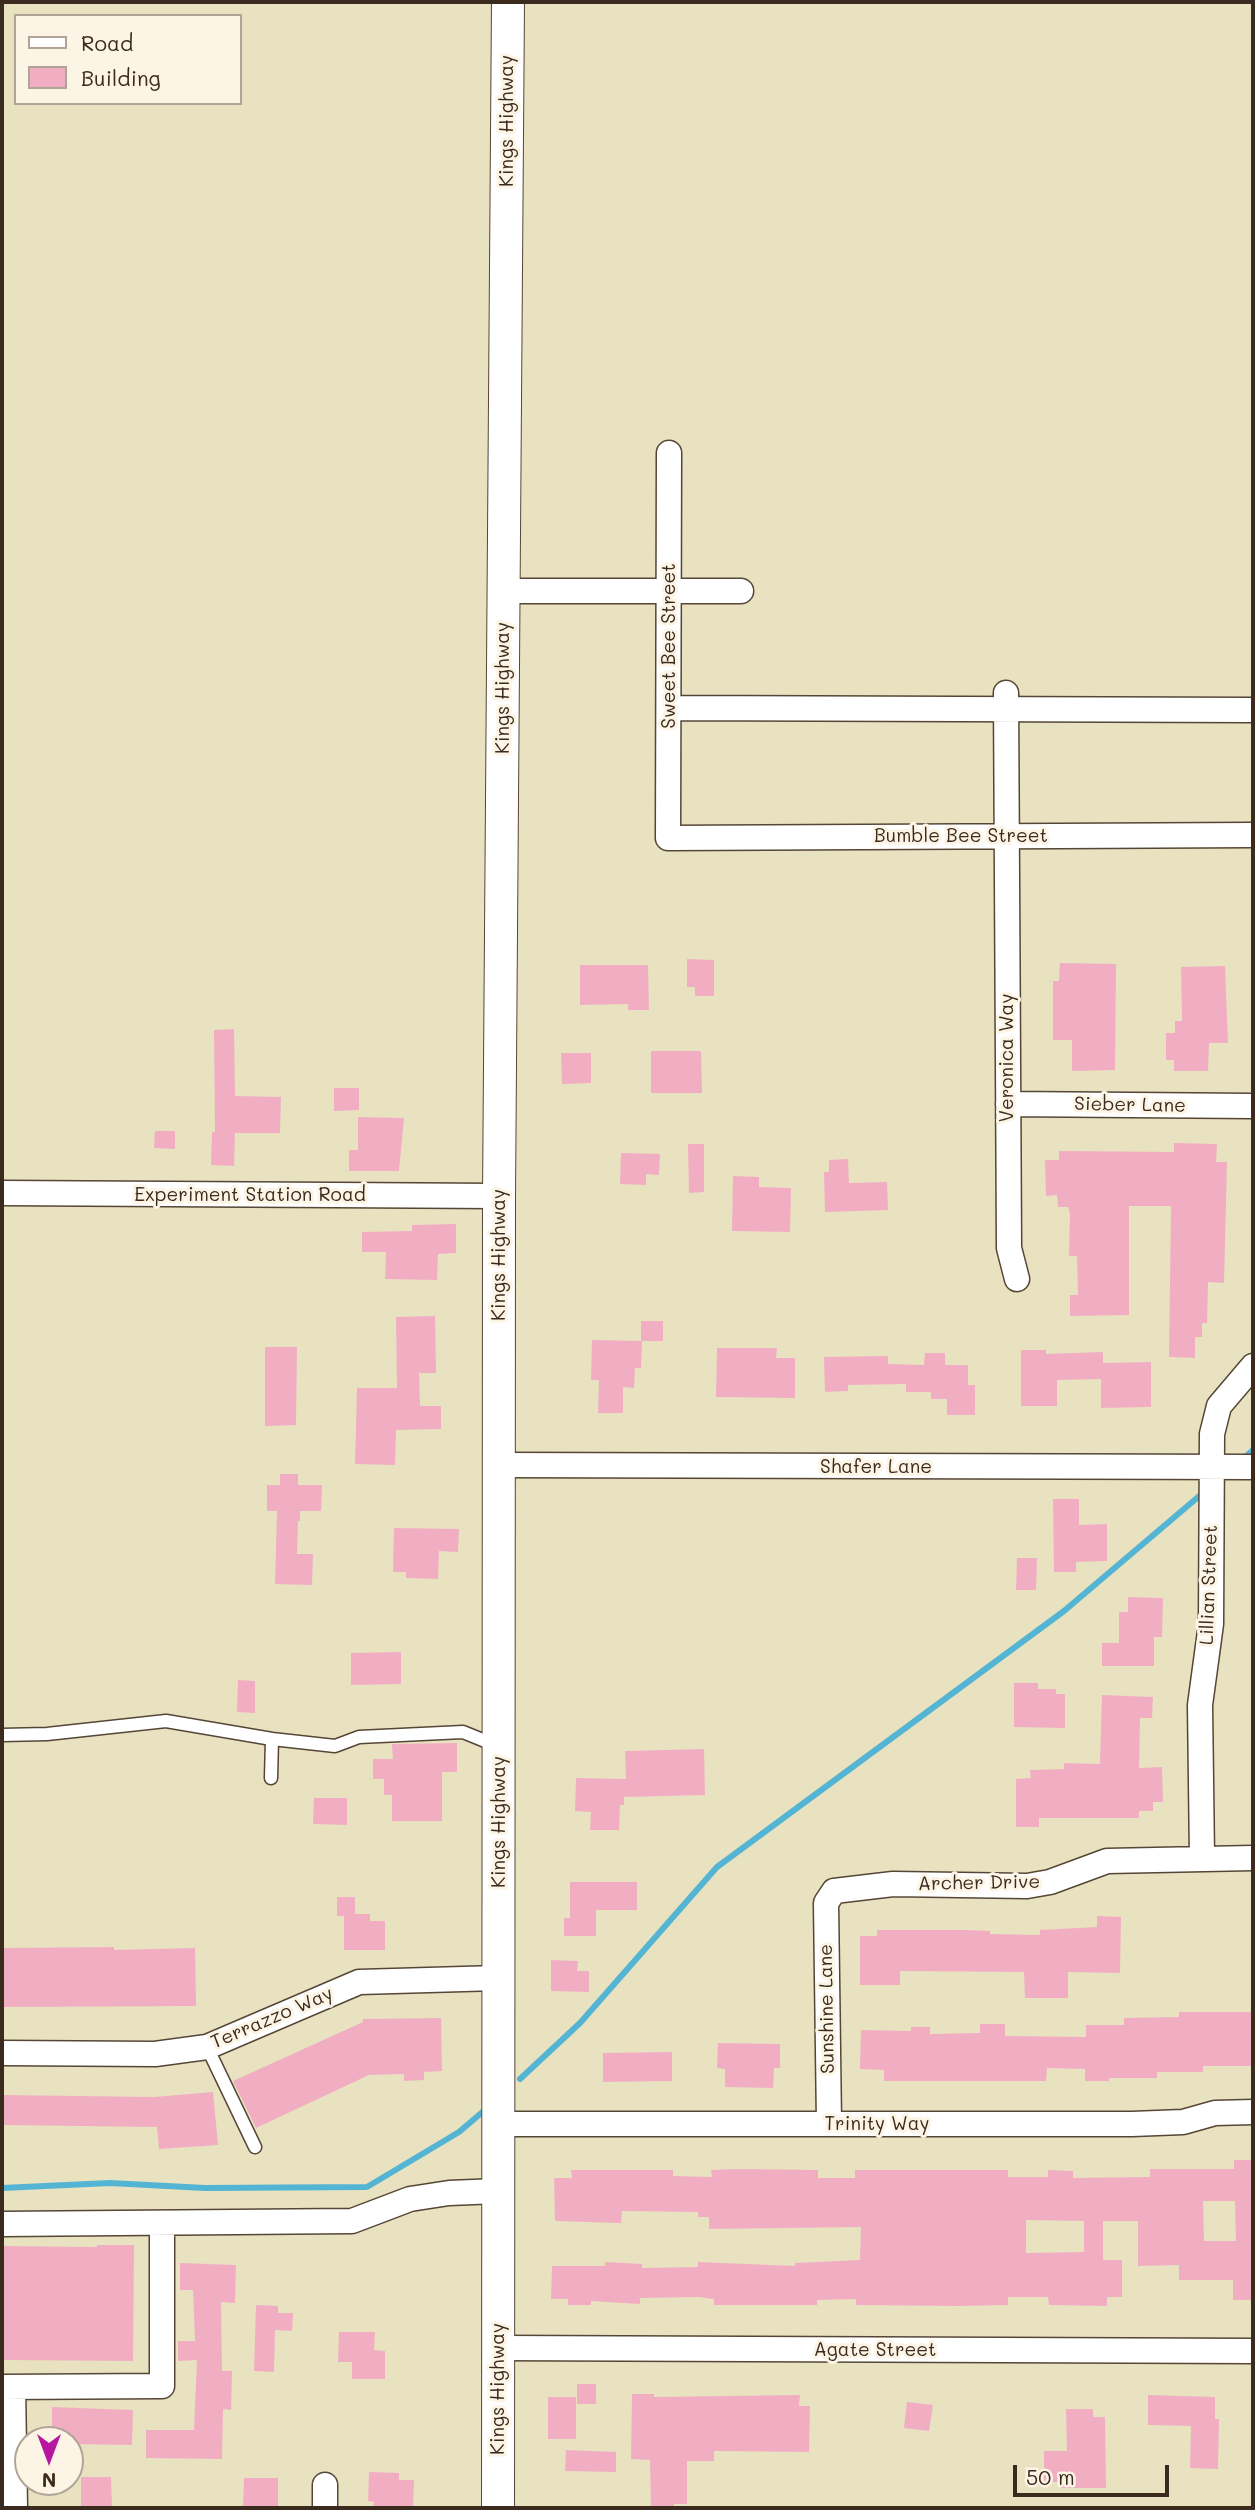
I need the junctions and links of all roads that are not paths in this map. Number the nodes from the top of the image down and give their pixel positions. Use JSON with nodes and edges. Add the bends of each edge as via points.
{"nodes":[{"id":1,"x":508,"y":2,"type":"edge"},
{"id":2,"x":669,"y":453,"type":"dead end"},
{"id":3,"x":504,"y":591,"type":"junction"},
{"id":4,"x":669,"y":591,"type":"junction"},
{"id":5,"x":741,"y":591,"type":"dead end"},
{"id":6,"x":1006,"y":701,"type":"junction"},
{"id":7,"x":669,"y":708,"type":"junction"},
{"id":8,"x":1253,"y":710,"type":"edge"},
{"id":9,"x":1253,"y":835,"type":"edge"},
{"id":10,"x":1006,"y":836,"type":"junction"},
{"id":11,"x":668,"y":838,"type":"joint"},
{"id":12,"x":1008,"y":1104,"type":"junction"},
{"id":13,"x":1253,"y":1106,"type":"edge"},
{"id":14,"x":2,"y":1194,"type":"edge"},
{"id":15,"x":499,"y":1196,"type":"junction"},
{"id":16,"x":1017,"y":1279,"type":"dead end"},
{"id":17,"x":1253,"y":1366,"type":"edge"},
{"id":18,"x":499,"y":1465,"type":"junction"},
{"id":19,"x":1253,"y":1467,"type":"edge"},
{"id":20,"x":1211,"y":1468,"type":"junction"},
{"id":21,"x":2,"y":1735,"type":"edge"},
{"id":22,"x":272,"y":1740,"type":"junction"},
{"id":23,"x":499,"y":1747,"type":"junction"},
{"id":24,"x":271,"y":1778,"type":"dead end"},
{"id":25,"x":1202,"y":1858,"type":"junction"},
{"id":26,"x":1253,"y":1858,"type":"edge"},
{"id":27,"x":830,"y":1895,"type":"joint"},
{"id":28,"x":498,"y":1978,"type":"junction"},
{"id":29,"x":207,"y":2047,"type":"junction"},
{"id":30,"x":2,"y":2053,"type":"edge"},
{"id":31,"x":1253,"y":2112,"type":"edge"},
{"id":32,"x":499,"y":2124,"type":"junction"},
{"id":33,"x":829,"y":2124,"type":"junction"},
{"id":34,"x":255,"y":2147,"type":"dead end"},
{"id":35,"x":498,"y":2191,"type":"junction"},
{"id":36,"x":162,"y":2222,"type":"junction"},
{"id":37,"x":2,"y":2224,"type":"edge"},
{"id":38,"x":498,"y":2348,"type":"junction"},
{"id":39,"x":1253,"y":2351,"type":"edge"},
{"id":40,"x":8,"y":2387,"type":"edge"},
{"id":41,"x":15,"y":2508,"type":"edge"},
{"id":42,"x":498,"y":2508,"type":"edge"}],
"edges":[{"from":1,"to":3,"type":"street","name":"Kings Highway"},
{"from":2,"to":4,"type":"street","name":"Sweet Bee Street"},
{"from":3,"to":4,"type":"street"},
{"from":3,"to":15,"type":"street","name":"Kings Highway"},
{"from":4,"to":5,"type":"street"},
{"from":4,"to":7,"type":"street","name":"Sweet Bee Street"},
{"from":6,"to":7,"type":"street"},
{"from":6,"to":8,"type":"street"},
{"from":6,"to":10,"type":"street","name":"Veronica Way"},
{"from":7,"to":11,"type":"street","name":"Sweet Bee Street"},
{"from":9,"to":10,"type":"street","name":"Bumble Bee Street"},
{"from":10,"to":11,"type":"street","name":"Bumble Bee Street"},
{"from":10,"to":12,"type":"street","name":"Veronica Way"},
{"from":12,"to":13,"type":"street","name":"Sieber Lane"},
{"from":12,"to":16,"type":"street","name":"Veronica Way","via":[[1009,1248]]},
{"from":14,"to":15,"type":"street","name":"Experiment Station Road"},
{"from":15,"to":18,"type":"street","name":"Kings Highway"},
{"from":17,"to":20,"type":"street","name":"Lillian Street","via":[[1219,1406]]},
{"from":18,"to":20,"type":"street","name":"Shafer Lane"},
{"from":18,"to":23,"type":"street","name":"Kings Highway"},
{"from":19,"to":20,"type":"street","name":"Shafer Lane"},
{"from":20,"to":25,"type":"street","name":"Lillian Street","via":[[1211,1624],[1200,1705]]},
{"from":21,"to":22,"type":"lane","via":[[166,1721]]},
{"from":22,"to":23,"type":"lane","via":[[335,1746],[359,1737],[463,1732]]},
{"from":22,"to":24,"type":"lane"},
{"from":23,"to":28,"type":"street","name":"Kings Highway"},
{"from":25,"to":26,"type":"street","name":"Archer Drive"},
{"from":25,"to":27,"type":"street","name":"Archer Drive","via":[[1107,1861],[1051,1882],[1027,1885],[893,1884],[842,1888]]},
{"from":27,"to":33,"type":"street","name":"Sunshine Lane","via":[[826,1903]]},
{"from":28,"to":29,"type":"street","name":"Terrazzo Way","via":[[359,1982]]},
{"from":28,"to":32,"type":"street","name":"Kings Highway"},
{"from":29,"to":30,"type":"street","name":"Terrazzo Way","via":[[155,2054]]},
{"from":29,"to":34,"type":"lane"},
{"from":31,"to":33,"type":"street","name":"Trinity Way","via":[[1215,2113],[1173,2123]]},
{"from":32,"to":33,"type":"street","name":"Trinity Way"},
{"from":32,"to":35,"type":"street","name":"Kings Highway"},
{"from":35,"to":36,"type":"street","via":[[410,2199],[352,2221]]},
{"from":35,"to":38,"type":"street","name":"Kings Highway"},
{"from":36,"to":37,"type":"street"},
{"from":36,"to":40,"type":"street","via":[[162,2386]]},
{"from":38,"to":39,"type":"street","name":"Agate Street"},
{"from":38,"to":42,"type":"street","name":"Kings Highway"},
{"from":40,"to":41,"type":"street"}]}
